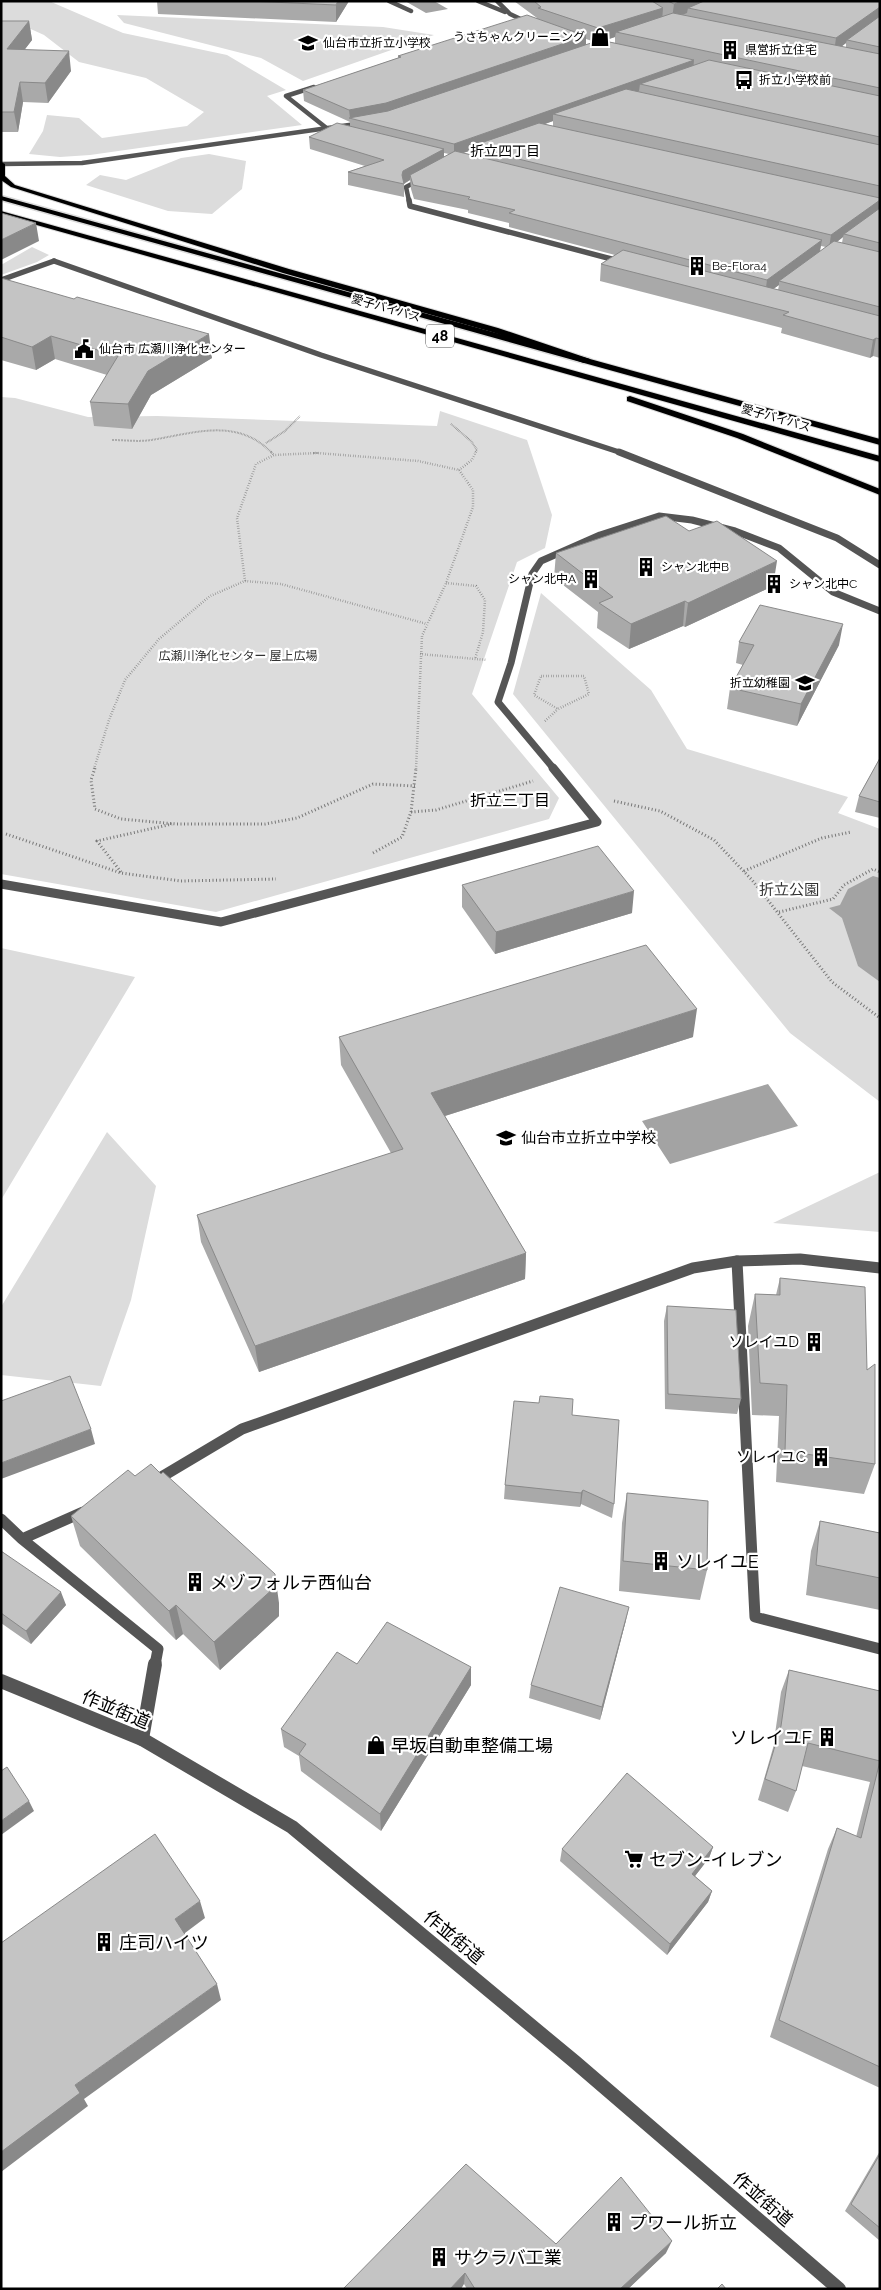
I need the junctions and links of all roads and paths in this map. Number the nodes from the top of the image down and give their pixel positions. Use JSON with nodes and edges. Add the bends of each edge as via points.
{"nodes":[{"id":1,"x":389,"y":1,"type":"edge"},
{"id":2,"x":478,"y":1,"type":"edge"},
{"id":3,"x":497,"y":1,"type":"edge"},
{"id":4,"x":411,"y":11,"type":"dead end"},
{"id":5,"x":510,"y":14,"type":"junction"},
{"id":6,"x":522,"y":20,"type":"junction"},
{"id":7,"x":512,"y":23,"type":"edge"},
{"id":8,"x":538,"y":26,"type":"edge"},
{"id":9,"x":324,"y":84,"type":"edge"},
{"id":10,"x":368,"y":122,"type":"edge"},
{"id":11,"x":328,"y":130,"type":"junction"},
{"id":12,"x":347,"y":134,"type":"edge"},
{"id":13,"x":2,"y":164,"type":"edge"},
{"id":14,"x":431,"y":173,"type":"edge"},
{"id":15,"x":1,"y":198,"type":"edge"},
{"id":16,"x":1,"y":213,"type":"edge"},
{"id":17,"x":631,"y":264,"type":"edge"},
{"id":18,"x":217,"y":274,"type":"junction"},
{"id":19,"x":1,"y":280,"type":"edge"},
{"id":20,"x":587,"y":361,"type":"junction"},
{"id":21,"x":462,"y":401,"type":"junction"},
{"id":22,"x":300,"y":416,"type":"dead end"},
{"id":23,"x":112,"y":440,"type":"dead end"},
{"id":24,"x":880,"y":442,"type":"edge"},
{"id":25,"x":266,"y":443,"type":"junction"},
{"id":26,"x":274,"y":455,"type":"junction"},
{"id":27,"x":880,"y":459,"type":"edge"},
{"id":28,"x":459,"y":470,"type":"junction"},
{"id":29,"x":880,"y":492,"type":"edge"},
{"id":30,"x":880,"y":565,"type":"edge"},
{"id":31,"x":245,"y":581,"type":"junction"},
{"id":32,"x":446,"y":583,"type":"junction"},
{"id":33,"x":880,"y":611,"type":"edge"},
{"id":34,"x":427,"y":624,"type":"junction"},
{"id":35,"x":420,"y":654,"type":"junction"},
{"id":36,"x":474,"y":659,"type":"junction"},
{"id":37,"x":510,"y":663,"type":"junction"},
{"id":38,"x":558,"y":709,"type":"junction"},
{"id":39,"x":541,"y":724,"type":"dead end"},
{"id":40,"x":558,"y":774,"type":"junction"},
{"id":41,"x":415,"y":786,"type":"junction"},
{"id":42,"x":610,"y":800,"type":"dead end"},
{"id":43,"x":411,"y":812,"type":"junction"},
{"id":44,"x":176,"y":824,"type":"junction"},
{"id":45,"x":851,"y":832,"type":"dead end"},
{"id":46,"x":6,"y":834,"type":"dead end"},
{"id":47,"x":373,"y":853,"type":"dead end"},
{"id":48,"x":744,"y":872,"type":"junction"},
{"id":49,"x":880,"y":872,"type":"edge"},
{"id":50,"x":121,"y":873,"type":"junction"},
{"id":51,"x":280,"y":878,"type":"dead end"},
{"id":52,"x":1,"y":884,"type":"edge"},
{"id":53,"x":778,"y":912,"type":"junction"},
{"id":54,"x":880,"y":1018,"type":"edge"},
{"id":55,"x":736,"y":1261,"type":"junction"},
{"id":56,"x":880,"y":1268,"type":"edge"},
{"id":57,"x":154,"y":1481,"type":"edge"},
{"id":58,"x":95,"y":1507,"type":"edge"},
{"id":59,"x":1,"y":1519,"type":"edge"},
{"id":60,"x":22,"y":1539,"type":"junction"},
{"id":61,"x":880,"y":1649,"type":"edge"},
{"id":62,"x":1,"y":1681,"type":"edge"},
{"id":63,"x":142,"y":1740,"type":"junction"},
{"id":64,"x":839,"y":2289,"type":"edge"}],
"edges":[{"from":1,"to":4,"type":"street"},
{"from":2,"to":5,"type":"street"},
{"from":3,"to":5,"type":"street"},
{"from":5,"to":6,"type":"street"},
{"from":6,"to":7,"type":"street"},
{"from":6,"to":8,"type":"street"},
{"from":9,"to":11,"type":"street","via":[[286,96]]},
{"from":10,"to":11,"type":"street"},
{"from":11,"to":12,"type":"street"},
{"from":11,"to":13,"type":"street","via":[[82,163]]},
{"from":13,"to":20,"type":"highway","via":[[2,177],[13,186],[286,271],[496,330]]},
{"from":14,"to":17,"type":"street","via":[[406,187],[410,206]]},
{"from":15,"to":20,"type":"highway","name":"愛子バイパス","number":"48"},
{"from":16,"to":18,"type":"highway","name":"愛子バイパス","number":"48"},
{"from":18,"to":27,"type":"highway","name":"愛子バイパス","number":"48"},
{"from":18,"to":29,"type":"highway","via":[[633,400],[740,436]]},
{"from":19,"to":21,"type":"street","via":[[54,261],[321,356]]},
{"from":20,"to":24,"type":"highway","name":"愛子バイパス","number":"48"},
{"from":21,"to":28,"type":"path","via":[[445,416],[477,450],[472,460]]},
{"from":21,"to":30,"type":"street","via":[[634,458],[837,538]]},
{"from":22,"to":25,"type":"path"},
{"from":23,"to":25,"type":"path","via":[[149,440],[188,431],[216,430],[249,434]]},
{"from":25,"to":26,"type":"path"},
{"from":26,"to":28,"type":"path","via":[[367,455],[418,460]]},
{"from":26,"to":31,"type":"path","via":[[256,464],[237,518]]},
{"from":28,"to":32,"type":"path","via":[[473,490],[473,507]]},
{"from":31,"to":34,"type":"path","via":[[281,584]]},
{"from":31,"to":44,"type":"path","via":[[210,596],[177,622],[125,680],[91,780],[95,809],[121,820]]},
{"from":32,"to":34,"type":"path"},
{"from":32,"to":36,"type":"path","via":[[476,586],[485,600],[483,632]]},
{"from":33,"to":37,"type":"street","via":[[833,592],[779,548],[735,531],[659,516],[600,534],[541,560],[532,574]]},
{"from":34,"to":35,"type":"path"},
{"from":35,"to":36,"type":"path"},
{"from":35,"to":41,"type":"path"},
{"from":36,"to":37,"type":"path"},
{"from":37,"to":40,"type":"street","via":[[498,702]]},
{"from":38,"to":38,"type":"path","via":[[534,694],[541,676],[584,676],[589,694]]},
{"from":38,"to":39,"type":"path"},
{"from":40,"to":43,"type":"path","via":[[436,810]]},
{"from":40,"to":52,"type":"street","via":[[597,822],[221,922]]},
{"from":41,"to":43,"type":"path"},
{"from":41,"to":44,"type":"path","via":[[373,784],[297,818],[265,824]]},
{"from":42,"to":48,"type":"path","via":[[660,811],[714,840]]},
{"from":43,"to":47,"type":"path","via":[[402,837]]},
{"from":44,"to":50,"type":"path","via":[[97,841]]},
{"from":45,"to":48,"type":"path","via":[[822,838]]},
{"from":46,"to":50,"type":"path"},
{"from":48,"to":53,"type":"path"},
{"from":49,"to":53,"type":"path","via":[[873,869],[844,885],[833,900]]},
{"from":50,"to":51,"type":"path","via":[[181,881]]},
{"from":53,"to":54,"type":"path","via":[[832,982]]},
{"from":55,"to":56,"type":"street","via":[[800,1259]]},
{"from":55,"to":57,"type":"street","via":[[693,1268],[627,1290],[242,1429]]},
{"from":55,"to":61,"type":"street","via":[[755,1617]]},
{"from":58,"to":60,"type":"street"},
{"from":59,"to":60,"type":"street"},
{"from":60,"to":63,"type":"street","via":[[158,1649]]},
{"from":62,"to":63,"type":"street","name":"作並街道"},
{"from":63,"to":64,"type":"street","name":"作並街道","via":[[292,1827],[575,2062]]}]}
